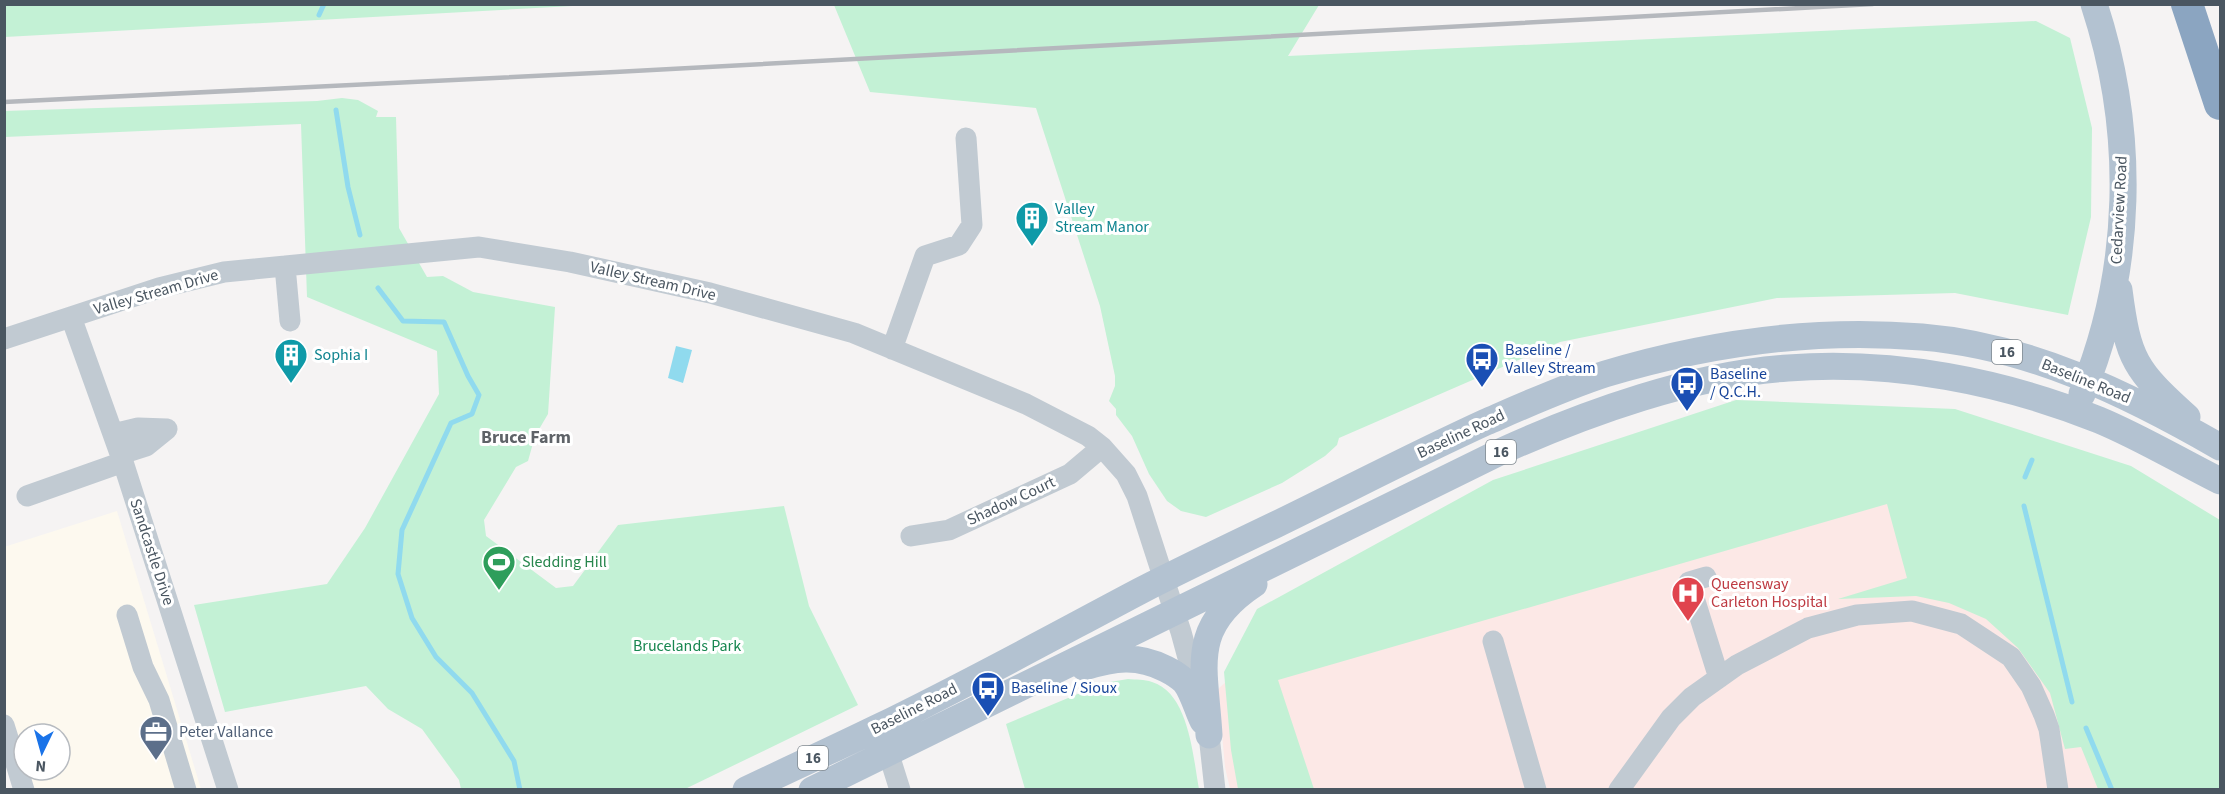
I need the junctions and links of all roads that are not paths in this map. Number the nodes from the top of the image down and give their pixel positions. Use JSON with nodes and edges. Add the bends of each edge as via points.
{"nodes":[{"id":1,"x":2094,"y":4,"type":"edge"},
{"id":2,"x":2187,"y":4,"type":"edge"},
{"id":3,"x":2220,"y":104,"type":"edge"},
{"id":4,"x":966,"y":138,"type":"dead end"},
{"id":5,"x":285,"y":266,"type":"junction"},
{"id":6,"x":2117,"y":270,"type":"junction"},
{"id":7,"x":71,"y":317,"type":"junction"},
{"id":8,"x":290,"y":321,"type":"dead end"},
{"id":9,"x":4,"y":339,"type":"edge"},
{"id":10,"x":892,"y":349,"type":"junction"},
{"id":11,"x":2088,"y":379,"type":"junction"},
{"id":12,"x":2075,"y":412,"type":"junction"},
{"id":13,"x":113,"y":434,"type":"junction"},
{"id":14,"x":2218,"y":446,"type":"edge"},
{"id":15,"x":1102,"y":447,"type":"junction"},
{"id":16,"x":122,"y":458,"type":"junction"},
{"id":17,"x":2220,"y":481,"type":"edge"},
{"id":18,"x":27,"y":496,"type":"dead end"},
{"id":19,"x":911,"y":536,"type":"dead end"},
{"id":20,"x":1320,"y":541,"type":"junction"},
{"id":21,"x":1706,"y":577,"type":"dead end"},
{"id":22,"x":1164,"y":579,"type":"junction"},
{"id":23,"x":1175,"y":611,"type":"junction"},
{"id":24,"x":127,"y":615,"type":"dead end"},
{"id":25,"x":1493,"y":640,"type":"dead end"},
{"id":26,"x":1719,"y":678,"type":"junction"},
{"id":27,"x":1020,"y":687,"type":"junction"},
{"id":28,"x":4,"y":724,"type":"edge"},
{"id":29,"x":880,"y":727,"type":"junction"},
{"id":30,"x":1209,"y":735,"type":"junction"},
{"id":31,"x":889,"y":753,"type":"junction"},
{"id":32,"x":9,"y":755,"type":"edge"},
{"id":33,"x":24,"y":789,"type":"edge"},
{"id":34,"x":186,"y":789,"type":"edge"},
{"id":35,"x":228,"y":789,"type":"edge"},
{"id":36,"x":746,"y":789,"type":"edge"},
{"id":37,"x":812,"y":789,"type":"edge"},
{"id":38,"x":900,"y":789,"type":"edge"},
{"id":39,"x":1215,"y":789,"type":"edge"},
{"id":40,"x":1536,"y":789,"type":"edge"},
{"id":41,"x":1619,"y":789,"type":"edge"},
{"id":42,"x":2058,"y":789,"type":"edge"}],
"edges":[{"from":1,"to":6,"type":"main road","name":"Cedarview Road","via":[[2110,62],[2121,128],[2123,206]]},
{"from":2,"to":3,"type":"highway"},
{"from":4,"to":10,"type":"street","via":[[972,225],[959,245],[925,256]]},
{"from":5,"to":7,"type":"street","name":"Valley Stream Drive","via":[[224,272]]},
{"from":5,"to":8,"type":"street"},
{"from":5,"to":10,"type":"street","name":"Valley Stream Drive","via":[[479,247],[570,262],[710,293],[854,333]]},
{"from":6,"to":11,"type":"main road","name":"Cedarview Road"},
{"from":6,"to":14,"type":"main road","via":[[2126,336],[2136,364],[2158,391]]},
{"from":7,"to":9,"type":"street","name":"Valley Stream Drive"},
{"from":7,"to":13,"type":"street","name":"Sandcastle Drive"},
{"from":10,"to":15,"type":"street","name":"Valley Stream Drive","via":[[1026,404]]},
{"from":11,"to":12,"type":"main road","name":"Cedarview Road"},
{"from":11,"to":14,"type":"main road","name":"Baseline Road","number":"16"},
{"from":11,"to":22,"type":"main road","name":"Baseline Road","number":"16","via":[[1983,346],[1923,337],[1822,335],[1706,349],[1603,375],[1509,412]]},
{"from":12,"to":17,"type":"main road","name":"Baseline Road","number":"16","via":[[2101,421]]},
{"from":12,"to":20,"type":"main road","name":"Baseline Road","number":"16","via":[[2002,389],[1893,370],[1818,366],[1756,372],[1691,385],[1570,422],[1502,451]]},
{"from":13,"to":16,"type":"street","name":"Sandcastle Drive"},
{"from":13,"to":16,"type":"street","via":[[138,428],[167,429]]},
{"from":15,"to":19,"type":"street","name":"Shadow Court","via":[[1070,474],[949,530]]},
{"from":15,"to":22,"type":"street","name":"Valley Stream Drive","via":[[1126,474],[1137,496]]},
{"from":16,"to":18,"type":"street"},
{"from":16,"to":35,"type":"street","name":"Sandcastle Drive"},
{"from":20,"to":23,"type":"main road","name":"Baseline Road","number":"16"},
{"from":20,"to":30,"type":"main road","via":[[1234,598],[1218,615],[1206,639],[1204,655]]},
{"from":21,"to":26,"type":"street","via":[[1689,582]]},
{"from":22,"to":23,"type":"street","name":"Valley Stream Drive"},
{"from":22,"to":29,"type":"main road","name":"Baseline Road","number":"16"},
{"from":23,"to":27,"type":"main road","name":"Baseline Road","number":"16"},
{"from":23,"to":30,"type":"street","name":"Valley Stream Drive"},
{"from":24,"to":34,"type":"street","via":[[143,667],[159,700]]},
{"from":25,"to":40,"type":"street"},
{"from":26,"to":41,"type":"street","via":[[1671,718]]},
{"from":26,"to":42,"type":"street","via":[[1808,628],[1857,615],[1912,611],[1961,624],[2011,657],[2031,686],[2049,729]]},
{"from":27,"to":30,"type":"main road","via":[[1108,660],[1152,662],[1185,683]]},
{"from":27,"to":31,"type":"main road","name":"Baseline Road","number":"16"},
{"from":28,"to":32,"type":"street"},
{"from":29,"to":31,"type":"street"},
{"from":29,"to":36,"type":"main road","name":"Baseline Road","number":"16"},
{"from":30,"to":39,"type":"street","name":"Valley Stream Drive"},
{"from":31,"to":37,"type":"main road","name":"Baseline Road","number":"16"},
{"from":31,"to":38,"type":"street"},
{"from":32,"to":33,"type":"street"}]}
